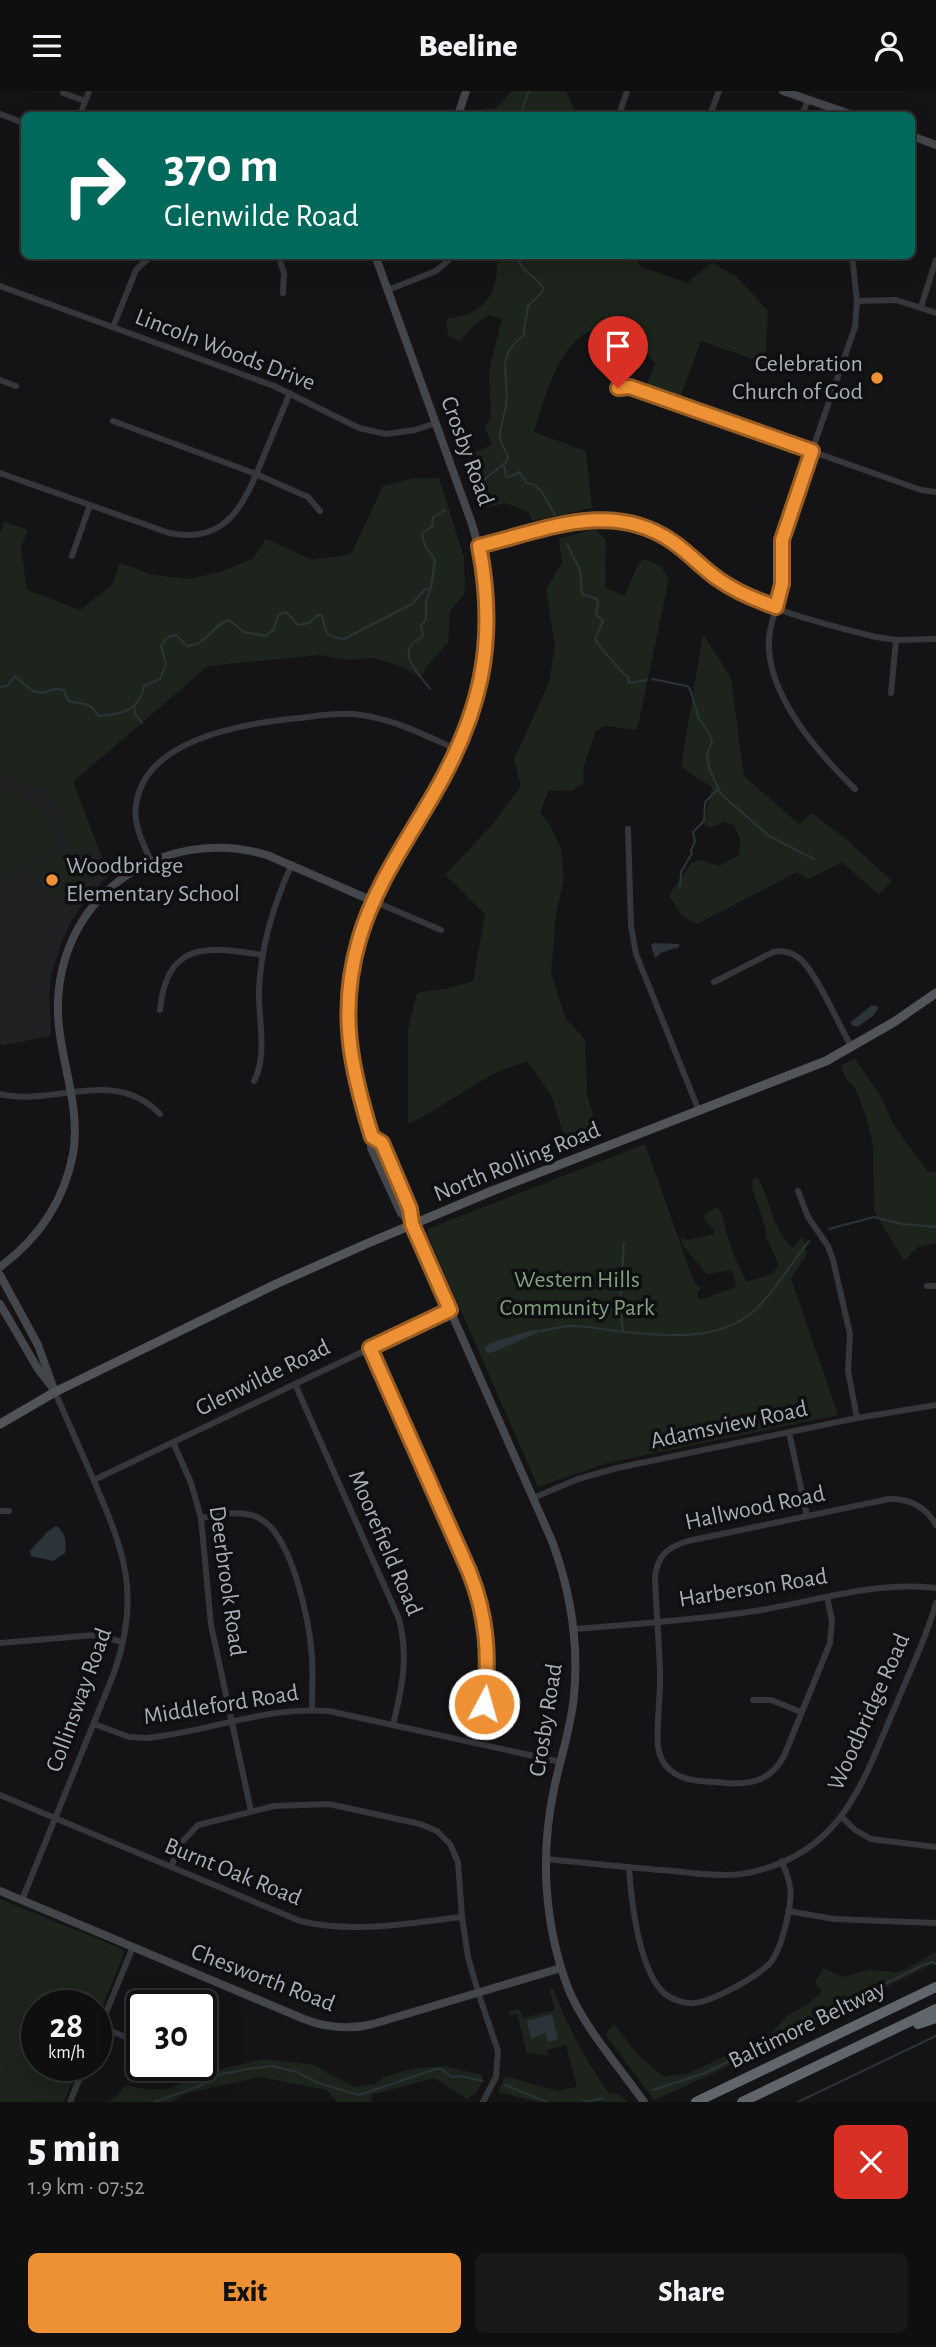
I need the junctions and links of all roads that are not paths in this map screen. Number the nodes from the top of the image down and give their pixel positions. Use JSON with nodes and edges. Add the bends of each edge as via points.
{"nodes":[{"id":1,"x":64,"y":91,"type":"edge"},
{"id":2,"x":89,"y":91,"type":"edge"},
{"id":3,"x":466,"y":91,"type":"edge"},
{"id":4,"x":627,"y":91,"type":"edge"},
{"id":5,"x":719,"y":91,"type":"edge"},
{"id":6,"x":783,"y":91,"type":"edge"},
{"id":7,"x":808,"y":100,"type":"junction"},
{"id":8,"x":85,"y":101,"type":"junction"},
{"id":9,"x":81,"y":112,"type":"edge"},
{"id":10,"x":459,"y":112,"type":"edge"},
{"id":11,"x":620,"y":112,"type":"edge"},
{"id":12,"x":711,"y":112,"type":"edge"},
{"id":13,"x":803,"y":112,"type":"edge"},
{"id":14,"x":844,"y":112,"type":"edge"},
{"id":15,"x":0,"y":114,"type":"edge"},
{"id":16,"x":21,"y":122,"type":"edge"},
{"id":17,"x":915,"y":137,"type":"edge"},
{"id":18,"x":936,"y":145,"type":"edge"},
{"id":19,"x":148,"y":259,"type":"edge"},
{"id":20,"x":279,"y":259,"type":"edge"},
{"id":21,"x":376,"y":259,"type":"edge"},
{"id":22,"x":450,"y":259,"type":"dead end"},
{"id":23,"x":852,"y":259,"type":"edge"},
{"id":24,"x":936,"y":260,"type":"edge"},
{"id":25,"x":0,"y":286,"type":"edge"},
{"id":26,"x":388,"y":290,"type":"junction"},
{"id":27,"x":283,"y":293,"type":"dead end"},
{"id":28,"x":857,"y":301,"type":"junction"},
{"id":29,"x":921,"y":307,"type":"junction"},
{"id":30,"x":936,"y":313,"type":"edge"},
{"id":31,"x":113,"y":327,"type":"junction"},
{"id":32,"x":0,"y":380,"type":"edge"},
{"id":33,"x":16,"y":386,"type":"dead end"},
{"id":34,"x":618,"y":388,"type":"dead end"},
{"id":35,"x":290,"y":393,"type":"junction"},
{"id":36,"x":113,"y":421,"type":"dead end"},
{"id":37,"x":436,"y":423,"type":"junction"},
{"id":38,"x":812,"y":451,"type":"junction"},
{"id":39,"x":0,"y":473,"type":"edge"},
{"id":40,"x":257,"y":474,"type":"junction"},
{"id":41,"x":936,"y":492,"type":"edge"},
{"id":42,"x":90,"y":505,"type":"junction"},
{"id":43,"x":320,"y":511,"type":"dead end"},
{"id":44,"x":479,"y":546,"type":"junction"},
{"id":45,"x":72,"y":556,"type":"dead end"},
{"id":46,"x":776,"y":607,"type":"junction"},
{"id":47,"x":936,"y":639,"type":"edge"},
{"id":48,"x":896,"y":640,"type":"junction"},
{"id":49,"x":891,"y":693,"type":"dead end"},
{"id":50,"x":458,"y":750,"type":"junction"},
{"id":51,"x":855,"y":789,"type":"dead end"},
{"id":52,"x":628,"y":829,"type":"dead end"},
{"id":53,"x":151,"y":861,"type":"junction"},
{"id":54,"x":292,"y":864,"type":"junction"},
{"id":55,"x":373,"y":901,"type":"junction"},
{"id":56,"x":441,"y":930,"type":"dead end"},
{"id":57,"x":263,"y":955,"type":"junction"},
{"id":58,"x":715,"y":982,"type":"dead end"},
{"id":59,"x":936,"y":993,"type":"edge"},
{"id":60,"x":160,"y":1010,"type":"dead end"},
{"id":61,"x":852,"y":1048,"type":"junction"},
{"id":62,"x":254,"y":1081,"type":"dead end"},
{"id":63,"x":71,"y":1092,"type":"junction"},
{"id":64,"x":0,"y":1094,"type":"edge"},
{"id":65,"x":699,"y":1111,"type":"junction"},
{"id":66,"x":160,"y":1114,"type":"dead end"},
{"id":67,"x":799,"y":1191,"type":"dead end"},
{"id":68,"x":412,"y":1224,"type":"junction"},
{"id":69,"x":0,"y":1267,"type":"edge"},
{"id":70,"x":0,"y":1275,"type":"edge"},
{"id":71,"x":927,"y":1286,"type":"dead end"},
{"id":72,"x":936,"y":1286,"type":"edge"},
{"id":73,"x":0,"y":1304,"type":"edge"},
{"id":74,"x":450,"y":1310,"type":"junction"},
{"id":75,"x":370,"y":1348,"type":"junction"},
{"id":76,"x":295,"y":1384,"type":"junction"},
{"id":77,"x":55,"y":1392,"type":"junction"},
{"id":78,"x":936,"y":1405,"type":"edge"},
{"id":79,"x":858,"y":1418,"type":"junction"},
{"id":80,"x":0,"y":1424,"type":"edge"},
{"id":81,"x":789,"y":1432,"type":"junction"},
{"id":82,"x":173,"y":1442,"type":"junction"},
{"id":83,"x":94,"y":1480,"type":"junction"},
{"id":84,"x":533,"y":1498,"type":"junction"},
{"id":85,"x":0,"y":1511,"type":"edge"},
{"id":86,"x":9,"y":1511,"type":"dead end"},
{"id":87,"x":807,"y":1516,"type":"junction"},
{"id":88,"x":201,"y":1518,"type":"junction"},
{"id":89,"x":936,"y":1525,"type":"edge"},
{"id":90,"x":936,"y":1588,"type":"edge"},
{"id":91,"x":827,"y":1597,"type":"junction"},
{"id":92,"x":936,"y":1603,"type":"edge"},
{"id":93,"x":657,"y":1622,"type":"junction"},
{"id":94,"x":575,"y":1629,"type":"junction"},
{"id":95,"x":123,"y":1642,"type":"junction"},
{"id":96,"x":0,"y":1643,"type":"edge"},
{"id":97,"x":753,"y":1700,"type":"dead end"},
{"id":98,"x":312,"y":1710,"type":"junction"},
{"id":99,"x":801,"y":1712,"type":"junction"},
{"id":100,"x":231,"y":1721,"type":"junction"},
{"id":101,"x":94,"y":1724,"type":"junction"},
{"id":102,"x":393,"y":1725,"type":"junction"},
{"id":103,"x":474,"y":1743,"type":"junction"},
{"id":104,"x":561,"y":1762,"type":"junction"},
{"id":105,"x":0,"y":1795,"type":"edge"},
{"id":106,"x":251,"y":1811,"type":"junction"},
{"id":107,"x":842,"y":1817,"type":"junction"},
{"id":108,"x":55,"y":1818,"type":"junction"},
{"id":109,"x":936,"y":1847,"type":"edge"},
{"id":110,"x":546,"y":1859,"type":"junction"},
{"id":111,"x":782,"y":1861,"type":"junction"},
{"id":112,"x":171,"y":1867,"type":"junction"},
{"id":113,"x":629,"y":1867,"type":"junction"},
{"id":114,"x":0,"y":1891,"type":"edge"},
{"id":115,"x":22,"y":1900,"type":"junction"},
{"id":116,"x":788,"y":1911,"type":"junction"},
{"id":117,"x":462,"y":1917,"type":"junction"},
{"id":118,"x":936,"y":1923,"type":"edge"},
{"id":119,"x":133,"y":1947,"type":"junction"},
{"id":120,"x":561,"y":1968,"type":"junction"},
{"id":121,"x":936,"y":1984,"type":"edge"},
{"id":122,"x":478,"y":1992,"type":"junction"},
{"id":123,"x":112,"y":2000,"type":"edge"},
{"id":124,"x":936,"y":2009,"type":"edge"},
{"id":125,"x":936,"y":2018,"type":"edge"},
{"id":126,"x":862,"y":2044,"type":"junction"},
{"id":127,"x":79,"y":2081,"type":"edge"},
{"id":128,"x":70,"y":2102,"type":"edge"},
{"id":129,"x":483,"y":2102,"type":"edge"},
{"id":130,"x":644,"y":2102,"type":"edge"},
{"id":131,"x":695,"y":2102,"type":"edge"},
{"id":132,"x":742,"y":2102,"type":"edge"}],
"edges":[{"from":1,"to":8,"type":"street"},
{"from":2,"to":8,"type":"street"},
{"from":3,"to":10,"type":"street"},
{"from":4,"to":11,"type":"street"},
{"from":5,"to":12,"type":"street"},
{"from":6,"to":7,"type":"street"},
{"from":7,"to":13,"type":"street"},
{"from":7,"to":14,"type":"street"},
{"from":8,"to":9,"type":"street"},
{"from":15,"to":16,"type":"street"},
{"from":17,"to":18,"type":"street"},
{"from":19,"to":31,"type":"street","via":[[136,270]]},
{"from":20,"to":27,"type":"street"},
{"from":21,"to":26,"type":"street","name":"Crosby Road"},
{"from":22,"to":26,"type":"street","via":[[436,271]]},
{"from":23,"to":28,"type":"street"},
{"from":24,"to":29,"type":"street"},
{"from":25,"to":31,"type":"street","name":"Lincoln Woods Drive"},
{"from":26,"to":37,"type":"street","name":"Crosby Road"},
{"from":28,"to":29,"type":"street","via":[[896,300]]},
{"from":28,"to":38,"type":"street","via":[[852,339]]},
{"from":29,"to":30,"type":"street"},
{"from":31,"to":35,"type":"street","name":"Lincoln Woods Drive"},
{"from":32,"to":33,"type":"street"},
{"from":34,"to":38,"type":"street","via":[[630,387]]},
{"from":35,"to":37,"type":"street","name":"Lincoln Woods Drive","via":[[348,423],[386,434]]},
{"from":35,"to":40,"type":"street"},
{"from":36,"to":40,"type":"street"},
{"from":37,"to":44,"type":"street","name":"Crosby Road"},
{"from":38,"to":41,"type":"street"},
{"from":38,"to":46,"type":"street","via":[[782,540],[782,584]]},
{"from":39,"to":42,"type":"street"},
{"from":40,"to":42,"type":"street","via":[[234,516],[216,530],[193,536],[169,533]]},
{"from":40,"to":43,"type":"street","via":[[308,497]]},
{"from":42,"to":45,"type":"street"},
{"from":44,"to":46,"type":"street","via":[[579,521],[629,521],[676,543],[737,591]]},
{"from":44,"to":50,"type":"street","name":"Crosby Road","via":[[488,609],[486,652],[477,701]]},
{"from":46,"to":48,"type":"street"},
{"from":46,"to":51,"type":"street","via":[[769,648],[779,685],[814,747]]},
{"from":47,"to":48,"type":"street"},
{"from":48,"to":49,"type":"street"},
{"from":50,"to":53,"type":"street","via":[[396,723],[352,714],[259,722],[219,731],[169,755],[142,783],[135,814]]},
{"from":50,"to":55,"type":"street","name":"Crosby Road"},
{"from":52,"to":65,"type":"street","via":[[636,954]]},
{"from":53,"to":54,"type":"street","via":[[215,847],[252,851]]},
{"from":53,"to":63,"type":"street","via":[[99,898],[70,945],[58,1002]]},
{"from":54,"to":55,"type":"street"},
{"from":54,"to":57,"type":"street","via":[[276,901]]},
{"from":55,"to":56,"type":"street"},
{"from":55,"to":68,"type":"street","name":"Crosby Road","via":[[358,942],[350,991],[352,1069],[372,1137],[371,1148],[401,1213]]},
{"from":57,"to":60,"type":"street","via":[[209,948],[193,953],[168,977]]},
{"from":57,"to":62,"type":"street","via":[[260,1065]]},
{"from":58,"to":61,"type":"street","via":[[773,952],[794,954],[807,966]]},
{"from":59,"to":61,"type":"main road","name":"North Rolling Road"},
{"from":61,"to":65,"type":"main road","name":"North Rolling Road"},
{"from":63,"to":64,"type":"street","via":[[33,1097]]},
{"from":63,"to":66,"type":"street","via":[[110,1089],[140,1099]]},
{"from":63,"to":69,"type":"street","via":[[74,1150],[64,1186],[37,1233]]},
{"from":65,"to":68,"type":"main road","name":"North Rolling Road"},
{"from":67,"to":79,"type":"street","via":[[833,1260],[850,1334],[848,1371]]},
{"from":68,"to":74,"type":"street","name":"Crosby Road"},
{"from":68,"to":77,"type":"main road","name":"North Rolling Road","via":[[263,1290]]},
{"from":70,"to":77,"type":"street","name":"Collinsway Road","via":[[38,1345]]},
{"from":71,"to":72,"type":"street"},
{"from":73,"to":77,"type":"street","name":"Collinsway Road"},
{"from":74,"to":75,"type":"street","name":"Glenwilde Road"},
{"from":74,"to":84,"type":"street","name":"Crosby Road"},
{"from":75,"to":76,"type":"street","name":"Glenwilde Road"},
{"from":75,"to":103,"type":"street","via":[[479,1599],[487,1664],[484,1704]]},
{"from":76,"to":82,"type":"street","name":"Glenwilde Road"},
{"from":76,"to":102,"type":"street","name":"Moorefield Road","via":[[399,1619],[405,1672]]},
{"from":77,"to":80,"type":"main road","name":"North Rolling Road"},
{"from":77,"to":83,"type":"street","name":"Collinsway Road"},
{"from":78,"to":79,"type":"street","name":"Adamsview Road"},
{"from":79,"to":81,"type":"street","name":"Adamsview Road"},
{"from":81,"to":84,"type":"street","name":"Adamsview Road","via":[[608,1470]]},
{"from":81,"to":87,"type":"street"},
{"from":82,"to":83,"type":"street","name":"Glenwilde Road"},
{"from":82,"to":88,"type":"street","name":"Deerbrook Road"},
{"from":83,"to":95,"type":"street","name":"Collinsway Road","via":[[125,1565],[129,1607]]},
{"from":84,"to":94,"type":"street","name":"Crosby Road","via":[[561,1566]]},
{"from":85,"to":86,"type":"street"},
{"from":87,"to":89,"type":"street","name":"Hallwood Road","via":[[892,1499],[910,1501],[926,1511]]},
{"from":87,"to":93,"type":"street","name":"Hallwood Road","via":[[671,1547],[656,1565]]},
{"from":88,"to":98,"type":"street","via":[[242,1514],[259,1518],[275,1532],[298,1587],[309,1630]]},
{"from":88,"to":100,"type":"street","name":"Deerbrook Road","via":[[211,1625]]},
{"from":90,"to":91,"type":"street","name":"Harberson Road","via":[[897,1585]]},
{"from":91,"to":93,"type":"street","name":"Harberson Road","via":[[744,1613]]},
{"from":91,"to":99,"type":"street","via":[[830,1643]]},
{"from":92,"to":107,"type":"street","name":"Woodbridge Road","via":[[863,1783]]},
{"from":93,"to":94,"type":"street","name":"Harberson Road"},
{"from":93,"to":99,"type":"street","name":"Hallwood Road","via":[[659,1748],[665,1764],[678,1775],[739,1784],[758,1781],[779,1765]]},
{"from":94,"to":104,"type":"street","name":"Crosby Road","via":[[573,1699]]},
{"from":95,"to":96,"type":"street","via":[[94,1635]]},
{"from":95,"to":101,"type":"street","name":"Collinsway Road"},
{"from":97,"to":99,"type":"street","via":[[771,1700]]},
{"from":98,"to":100,"type":"street","name":"Middleford Road"},
{"from":98,"to":102,"type":"street","name":"Middleford Road"},
{"from":100,"to":101,"type":"street","name":"Middleford Road","via":[[147,1738],[129,1737]]},
{"from":100,"to":106,"type":"street","name":"Deerbrook Road"},
{"from":101,"to":108,"type":"street","name":"Collinsway Road"},
{"from":102,"to":103,"type":"street","name":"Middleford Road"},
{"from":103,"to":104,"type":"street","name":"Middleford Road"},
{"from":104,"to":110,"type":"street","name":"Crosby Road"},
{"from":105,"to":108,"type":"street","name":"Burnt Oak Road"},
{"from":106,"to":112,"type":"street","via":[[198,1825],[181,1843]]},
{"from":106,"to":117,"type":"street","via":[[329,1804],[429,1827],[443,1836],[458,1862]]},
{"from":107,"to":109,"type":"street","via":[[871,1839]]},
{"from":107,"to":111,"type":"street","name":"Woodbridge Road","via":[[812,1844]]},
{"from":108,"to":112,"type":"street","name":"Burnt Oak Road"},
{"from":108,"to":115,"type":"street","name":"Collinsway Road"},
{"from":110,"to":113,"type":"street","name":"Woodbridge Road"},
{"from":110,"to":120,"type":"street","name":"Crosby Road"},
{"from":111,"to":113,"type":"street","name":"Woodbridge Road","via":[[724,1875]]},
{"from":111,"to":116,"type":"street","via":[[791,1890]]},
{"from":112,"to":117,"type":"street","name":"Burnt Oak Road","via":[[315,1925],[363,1928]]},
{"from":113,"to":116,"type":"street","via":[[632,1908],[656,1984],[662,1992],[686,2003],[701,2002],[766,1968],[777,1952]]},
{"from":114,"to":115,"type":"street","name":"Chesworth Road"},
{"from":115,"to":119,"type":"street","name":"Chesworth Road"},
{"from":116,"to":118,"type":"street","via":[[834,1919]]},
{"from":117,"to":122,"type":"street"},
{"from":119,"to":122,"type":"street","name":"Chesworth Road","via":[[327,2027],[361,2027]]},
{"from":119,"to":123,"type":"street"},
{"from":120,"to":122,"type":"street","name":"Chesworth Road"},
{"from":120,"to":130,"type":"street","name":"Crosby Road","via":[[591,2028]]},
{"from":121,"to":131,"type":"highway","name":"Baltimore Beltway"},
{"from":122,"to":129,"type":"street","via":[[499,2060],[493,2087]]},
{"from":124,"to":126,"type":"highway","name":"Baltimore Beltway"},
{"from":125,"to":126,"type":"highway"},
{"from":126,"to":132,"type":"highway","name":"Baltimore Beltway"},
{"from":127,"to":128,"type":"street"}]}
